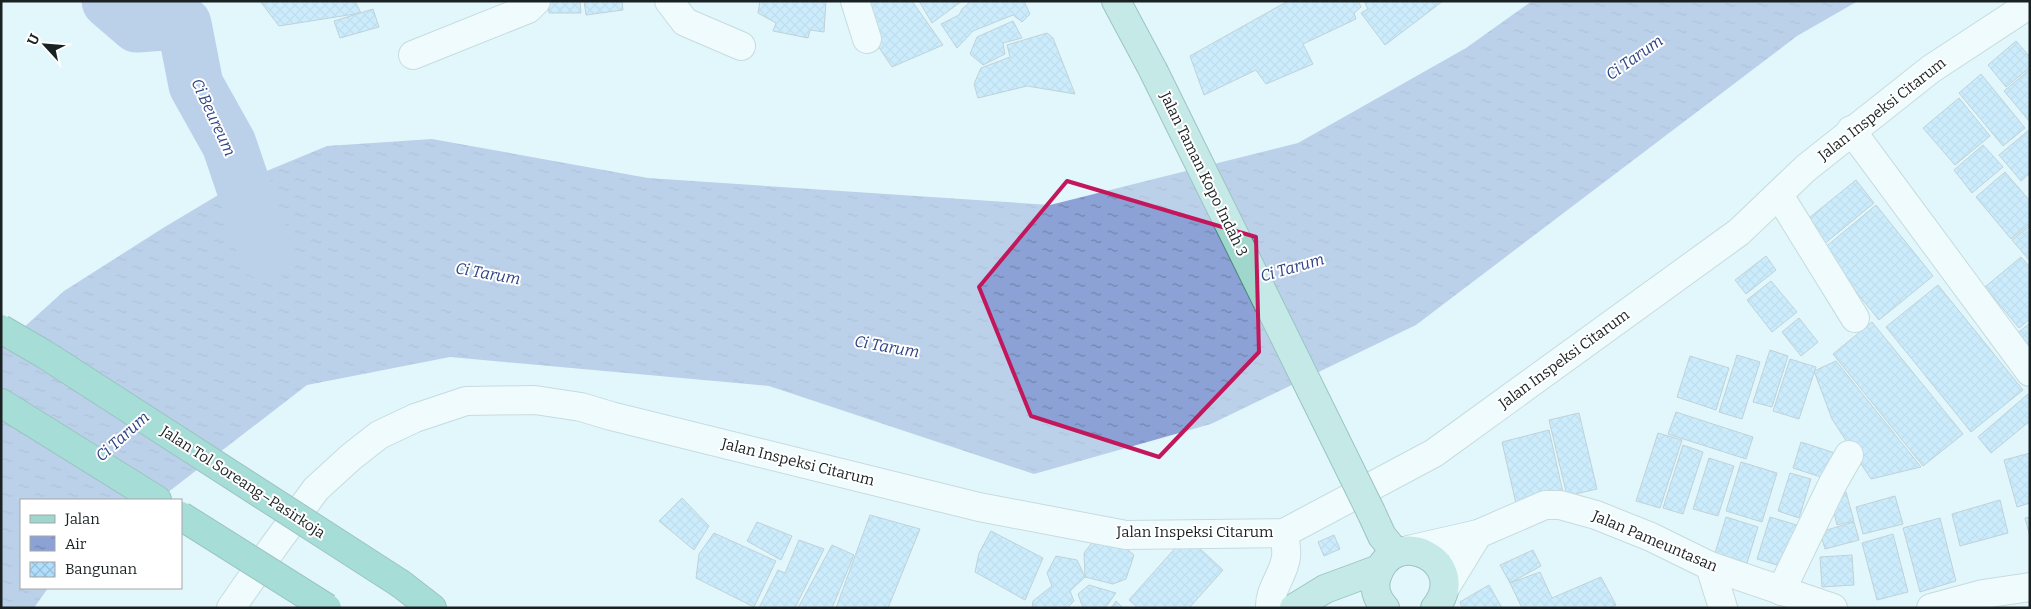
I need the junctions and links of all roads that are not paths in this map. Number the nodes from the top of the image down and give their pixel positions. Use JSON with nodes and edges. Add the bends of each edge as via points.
{"nodes":[{"id":1,"x":536,"y":1,"type":"edge"},
{"id":2,"x":669,"y":1,"type":"edge"},
{"id":3,"x":855,"y":1,"type":"edge"},
{"id":4,"x":1116,"y":1,"type":"edge"},
{"id":5,"x":2027,"y":12,"type":"edge"},
{"id":6,"x":867,"y":40,"type":"dead end"},
{"id":7,"x":741,"y":46,"type":"dead end"},
{"id":8,"x":412,"y":55,"type":"dead end"},
{"id":9,"x":1852,"y":130,"type":"junction"},
{"id":10,"x":1779,"y":195,"type":"junction"},
{"id":11,"x":1855,"y":318,"type":"dead end"},
{"id":12,"x":1,"y":330,"type":"edge"},
{"id":13,"x":2030,"y":372,"type":"edge"},
{"id":14,"x":1,"y":402,"type":"edge"},
{"id":15,"x":1849,"y":455,"type":"dead end"},
{"id":16,"x":155,"y":499,"type":"edge"},
{"id":17,"x":182,"y":517,"type":"edge"},
{"id":18,"x":1284,"y":533,"type":"junction"},
{"id":19,"x":1478,"y":534,"type":"junction"},
{"id":20,"x":1387,"y":546,"type":"junction"},
{"id":21,"x":1710,"y":566,"type":"junction"},
{"id":22,"x":2030,"y":587,"type":"edge"},
{"id":23,"x":1781,"y":591,"type":"junction"},
{"id":24,"x":1440,"y":598,"type":"edge"},
{"id":25,"x":231,"y":608,"type":"edge"},
{"id":26,"x":327,"y":608,"type":"edge"},
{"id":27,"x":432,"y":608,"type":"edge"},
{"id":28,"x":1270,"y":608,"type":"edge"},
{"id":29,"x":1294,"y":608,"type":"edge"},
{"id":30,"x":1385,"y":608,"type":"edge"},
{"id":31,"x":1723,"y":608,"type":"edge"},
{"id":32,"x":1832,"y":608,"type":"edge"},
{"id":33,"x":1931,"y":608,"type":"edge"}],
"edges":[{"from":1,"to":8,"type":"street","via":[[528,9]]},
{"from":2,"to":7,"type":"street","via":[[685,22]]},
{"from":3,"to":6,"type":"street"},
{"from":4,"to":20,"type":"main road","name":"Jalan Taman Kopo Indah 3","bridge":true},
{"from":5,"to":9,"type":"street","name":"Jalan Inspeksi Citarum","via":[[1931,69]]},
{"from":9,"to":10,"type":"street","name":"Jalan Inspeksi Citarum"},
{"from":9,"to":13,"type":"street"},
{"from":10,"to":11,"type":"street"},
{"from":10,"to":18,"type":"street","name":"Jalan Inspeksi Citarum","via":[[1739,232],[1434,453]]},
{"from":12,"to":27,"type":"highway","name":"Jalan Tol Soreang–Pasirkoja","bridge":true,"via":[[44,354],[402,584]]},
{"from":14,"to":16,"type":"highway"},
{"from":15,"to":23,"type":"street"},
{"from":17,"to":26,"type":"highway","bridge":true},
{"from":18,"to":25,"type":"street","name":"Jalan Inspeksi Citarum","via":[[1126,535],[979,507],[581,407],[535,400],[466,401],[415,418],[380,435],[351,457],[316,489]]},
{"from":18,"to":28,"type":"street","via":[[1286,556],[1272,591]]},
{"from":19,"to":20,"type":"street","name":"Jalan Pameuntasan"},
{"from":19,"to":21,"type":"street","name":"Jalan Pameuntasan","via":[[1545,505],[1560,505],[1596,515],[1651,537]]},
{"from":19,"to":24,"type":"street"},
{"from":20,"to":24,"type":"main road","via":[[1426,554],[1439,565],[1444,576]]},
{"from":20,"to":29,"type":"main road"},
{"from":20,"to":30,"type":"main road","via":[[1375,581],[1376,593]]},
{"from":21,"to":23,"type":"street","name":"Jalan Pameuntasan"},
{"from":21,"to":31,"type":"street"},
{"from":22,"to":33,"type":"street","via":[[1983,594]]},
{"from":23,"to":32,"type":"street","name":"Jalan Pameuntasan"}]}
